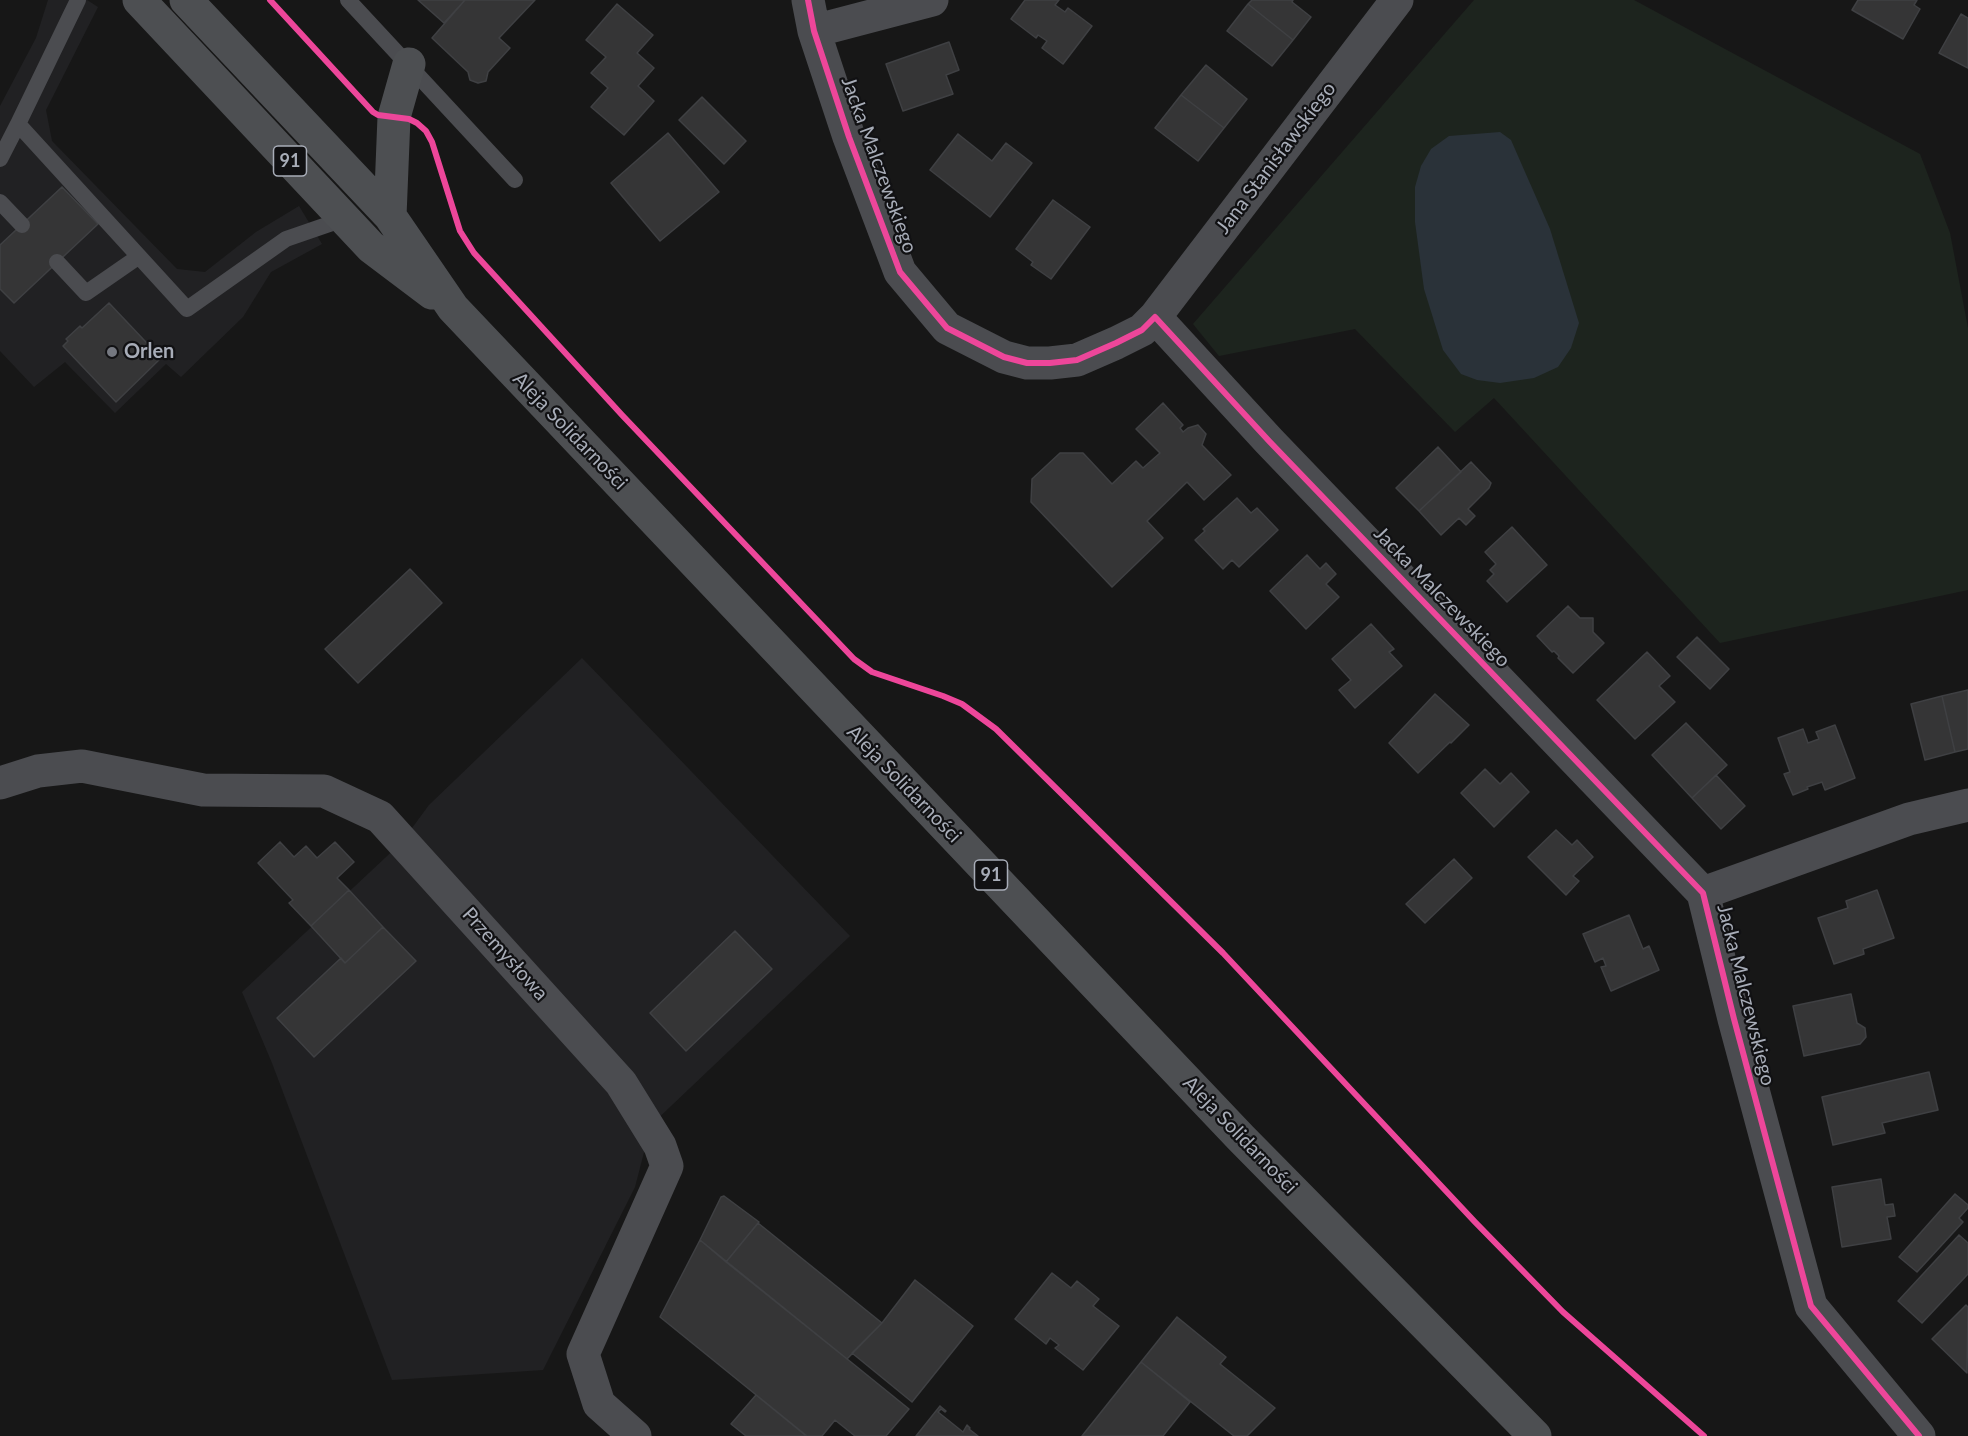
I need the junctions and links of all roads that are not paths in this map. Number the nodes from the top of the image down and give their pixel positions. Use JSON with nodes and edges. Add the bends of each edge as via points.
{"nodes":[{"id":1,"x":78,"y":0,"type":"edge"},
{"id":2,"x":139,"y":0,"type":"edge"},
{"id":3,"x":186,"y":0,"type":"edge"},
{"id":4,"x":348,"y":0,"type":"edge"},
{"id":5,"x":932,"y":0,"type":"edge"},
{"id":6,"x":1397,"y":0,"type":"edge"},
{"id":7,"x":811,"y":16,"type":"edge"},
{"id":8,"x":409,"y":64,"type":"junction"},
{"id":9,"x":18,"y":124,"type":"junction"},
{"id":10,"x":0,"y":159,"type":"edge"},
{"id":11,"x":515,"y":180,"type":"dead end"},
{"id":12,"x":0,"y":202,"type":"edge"},
{"id":13,"x":390,"y":216,"type":"junction"},
{"id":14,"x":344,"y":219,"type":"junction"},
{"id":15,"x":22,"y":225,"type":"dead end"},
{"id":16,"x":138,"y":257,"type":"junction"},
{"id":17,"x":57,"y":262,"type":"dead end"},
{"id":18,"x":453,"y":309,"type":"junction"},
{"id":19,"x":1155,"y":316,"type":"junction"},
{"id":20,"x":0,"y":783,"type":"edge"},
{"id":21,"x":1968,"y":805,"type":"edge"},
{"id":22,"x":1703,"y":893,"type":"junction"},
{"id":23,"x":635,"y":1436,"type":"edge"},
{"id":24,"x":1535,"y":1436,"type":"edge"},
{"id":25,"x":1919,"y":1436,"type":"edge"}],
"edges":[{"from":1,"to":9,"type":"lane"},
{"from":2,"to":14,"type":"main road","name":"Aleja Solidarności","number":"91"},
{"from":3,"to":13,"type":"main road","name":"Aleja Solidarności","number":"91"},
{"from":4,"to":8,"type":"lane"},
{"from":5,"to":7,"type":"street"},
{"from":6,"to":19,"type":"street","name":"Jana Stanisławskiego"},
{"from":7,"to":19,"type":"street","name":"Jacka Malczewskiego","via":[[849,137],[900,272],[947,328],[1004,357],[1050,363],[1077,360],[1116,343],[1142,330]]},
{"from":8,"to":11,"type":"lane"},
{"from":8,"to":13,"type":"main road","via":[[394,117]]},
{"from":9,"to":10,"type":"lane"},
{"from":9,"to":16,"type":"lane"},
{"from":12,"to":15,"type":"lane"},
{"from":13,"to":18,"type":"main road","name":"Aleja Solidarności","number":"91"},
{"from":14,"to":16,"type":"lane","via":[[286,239],[187,309]]},
{"from":14,"to":18,"type":"main road","name":"Aleja Solidarności","number":"91","via":[[371,247]]},
{"from":16,"to":17,"type":"lane","via":[[86,293]]},
{"from":18,"to":24,"type":"main road","name":"Aleja Solidarności","number":"91","via":[[1241,1138]]},
{"from":19,"to":22,"type":"street","name":"Jacka Malczewskiego","via":[[1269,441]]},
{"from":20,"to":23,"type":"street","name":"Przemysłowa","via":[[38,771],[82,766],[202,790],[324,791],[380,817],[621,1083],[660,1146],[667,1166],[583,1354],[599,1404]]},
{"from":21,"to":22,"type":"street","via":[[1909,819]]},
{"from":22,"to":25,"type":"street","name":"Jacka Malczewskiego","via":[[1811,1306]]}]}
